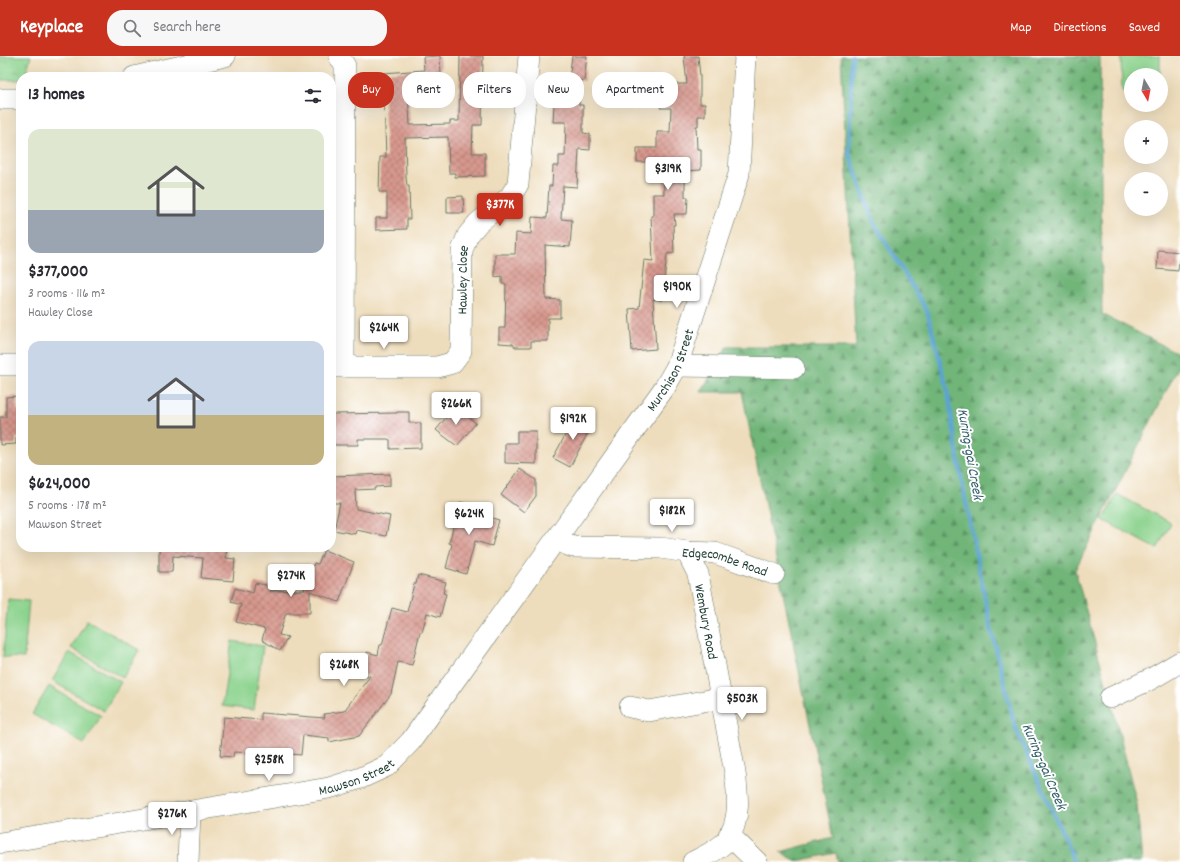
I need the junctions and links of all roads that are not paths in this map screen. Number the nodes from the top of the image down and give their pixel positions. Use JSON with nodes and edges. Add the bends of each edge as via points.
{"nodes":[{"id":1,"x":225,"y":56,"type":"edge"},
{"id":2,"x":529,"y":56,"type":"edge"},
{"id":3,"x":745,"y":56,"type":"edge"},
{"id":4,"x":342,"y":61,"type":"edge"},
{"id":5,"x":157,"y":72,"type":"edge"},
{"id":6,"x":0,"y":99,"type":"edge"},
{"id":7,"x":16,"y":99,"type":"edge"},
{"id":8,"x":0,"y":364,"type":"edge"},
{"id":9,"x":16,"y":365,"type":"edge"},
{"id":10,"x":677,"y":366,"type":"junction"},
{"id":11,"x":337,"y":367,"type":"edge"},
{"id":12,"x":794,"y":368,"type":"dead end"},
{"id":13,"x":556,"y":540,"type":"junction"},
{"id":14,"x":687,"y":552,"type":"junction"},
{"id":15,"x":774,"y":574,"type":"dead end"},
{"id":16,"x":1180,"y":662,"type":"edge"},
{"id":17,"x":720,"y":698,"type":"junction"},
{"id":18,"x":1110,"y":698,"type":"dead end"},
{"id":19,"x":630,"y":707,"type":"dead end"},
{"id":20,"x":190,"y":812,"type":"junction"},
{"id":21,"x":730,"y":835,"type":"junction"},
{"id":22,"x":0,"y":842,"type":"edge"},
{"id":23,"x":188,"y":862,"type":"edge"},
{"id":24,"x":692,"y":862,"type":"edge"},
{"id":25,"x":757,"y":862,"type":"edge"}],
"edges":[{"from":1,"to":5,"type":"street"},
{"from":2,"to":11,"type":"street","name":"Hawley Close","via":[[518,184],[510,197],[478,223],[468,235],[462,250],[461,351],[452,363],[437,367]]},
{"from":3,"to":10,"type":"street","name":"Murchison Street","via":[[739,174]]},
{"from":4,"to":11,"type":"street"},
{"from":6,"to":7,"type":"street"},
{"from":8,"to":9,"type":"street"},
{"from":10,"to":12,"type":"street"},
{"from":10,"to":13,"type":"street","name":"Murchison Street","via":[[665,387]]},
{"from":13,"to":14,"type":"street","name":"Edgecombe Road","via":[[573,547],[661,548]]},
{"from":13,"to":20,"type":"street","name":"Mawson Street","via":[[412,741],[387,766],[329,788]]},
{"from":14,"to":15,"type":"street","name":"Edgecombe Road","via":[[716,553]]},
{"from":14,"to":17,"type":"street","name":"Wembury Road","via":[[698,574]]},
{"from":16,"to":18,"type":"street"},
{"from":17,"to":19,"type":"street","via":[[649,711]]},
{"from":17,"to":21,"type":"street","name":"Wembury Road","via":[[738,800]]},
{"from":20,"to":22,"type":"street","name":"Mawson Street"},
{"from":20,"to":23,"type":"street"},
{"from":21,"to":24,"type":"street","name":"Wembury Road","via":[[710,853]]},
{"from":21,"to":25,"type":"street"}]}
